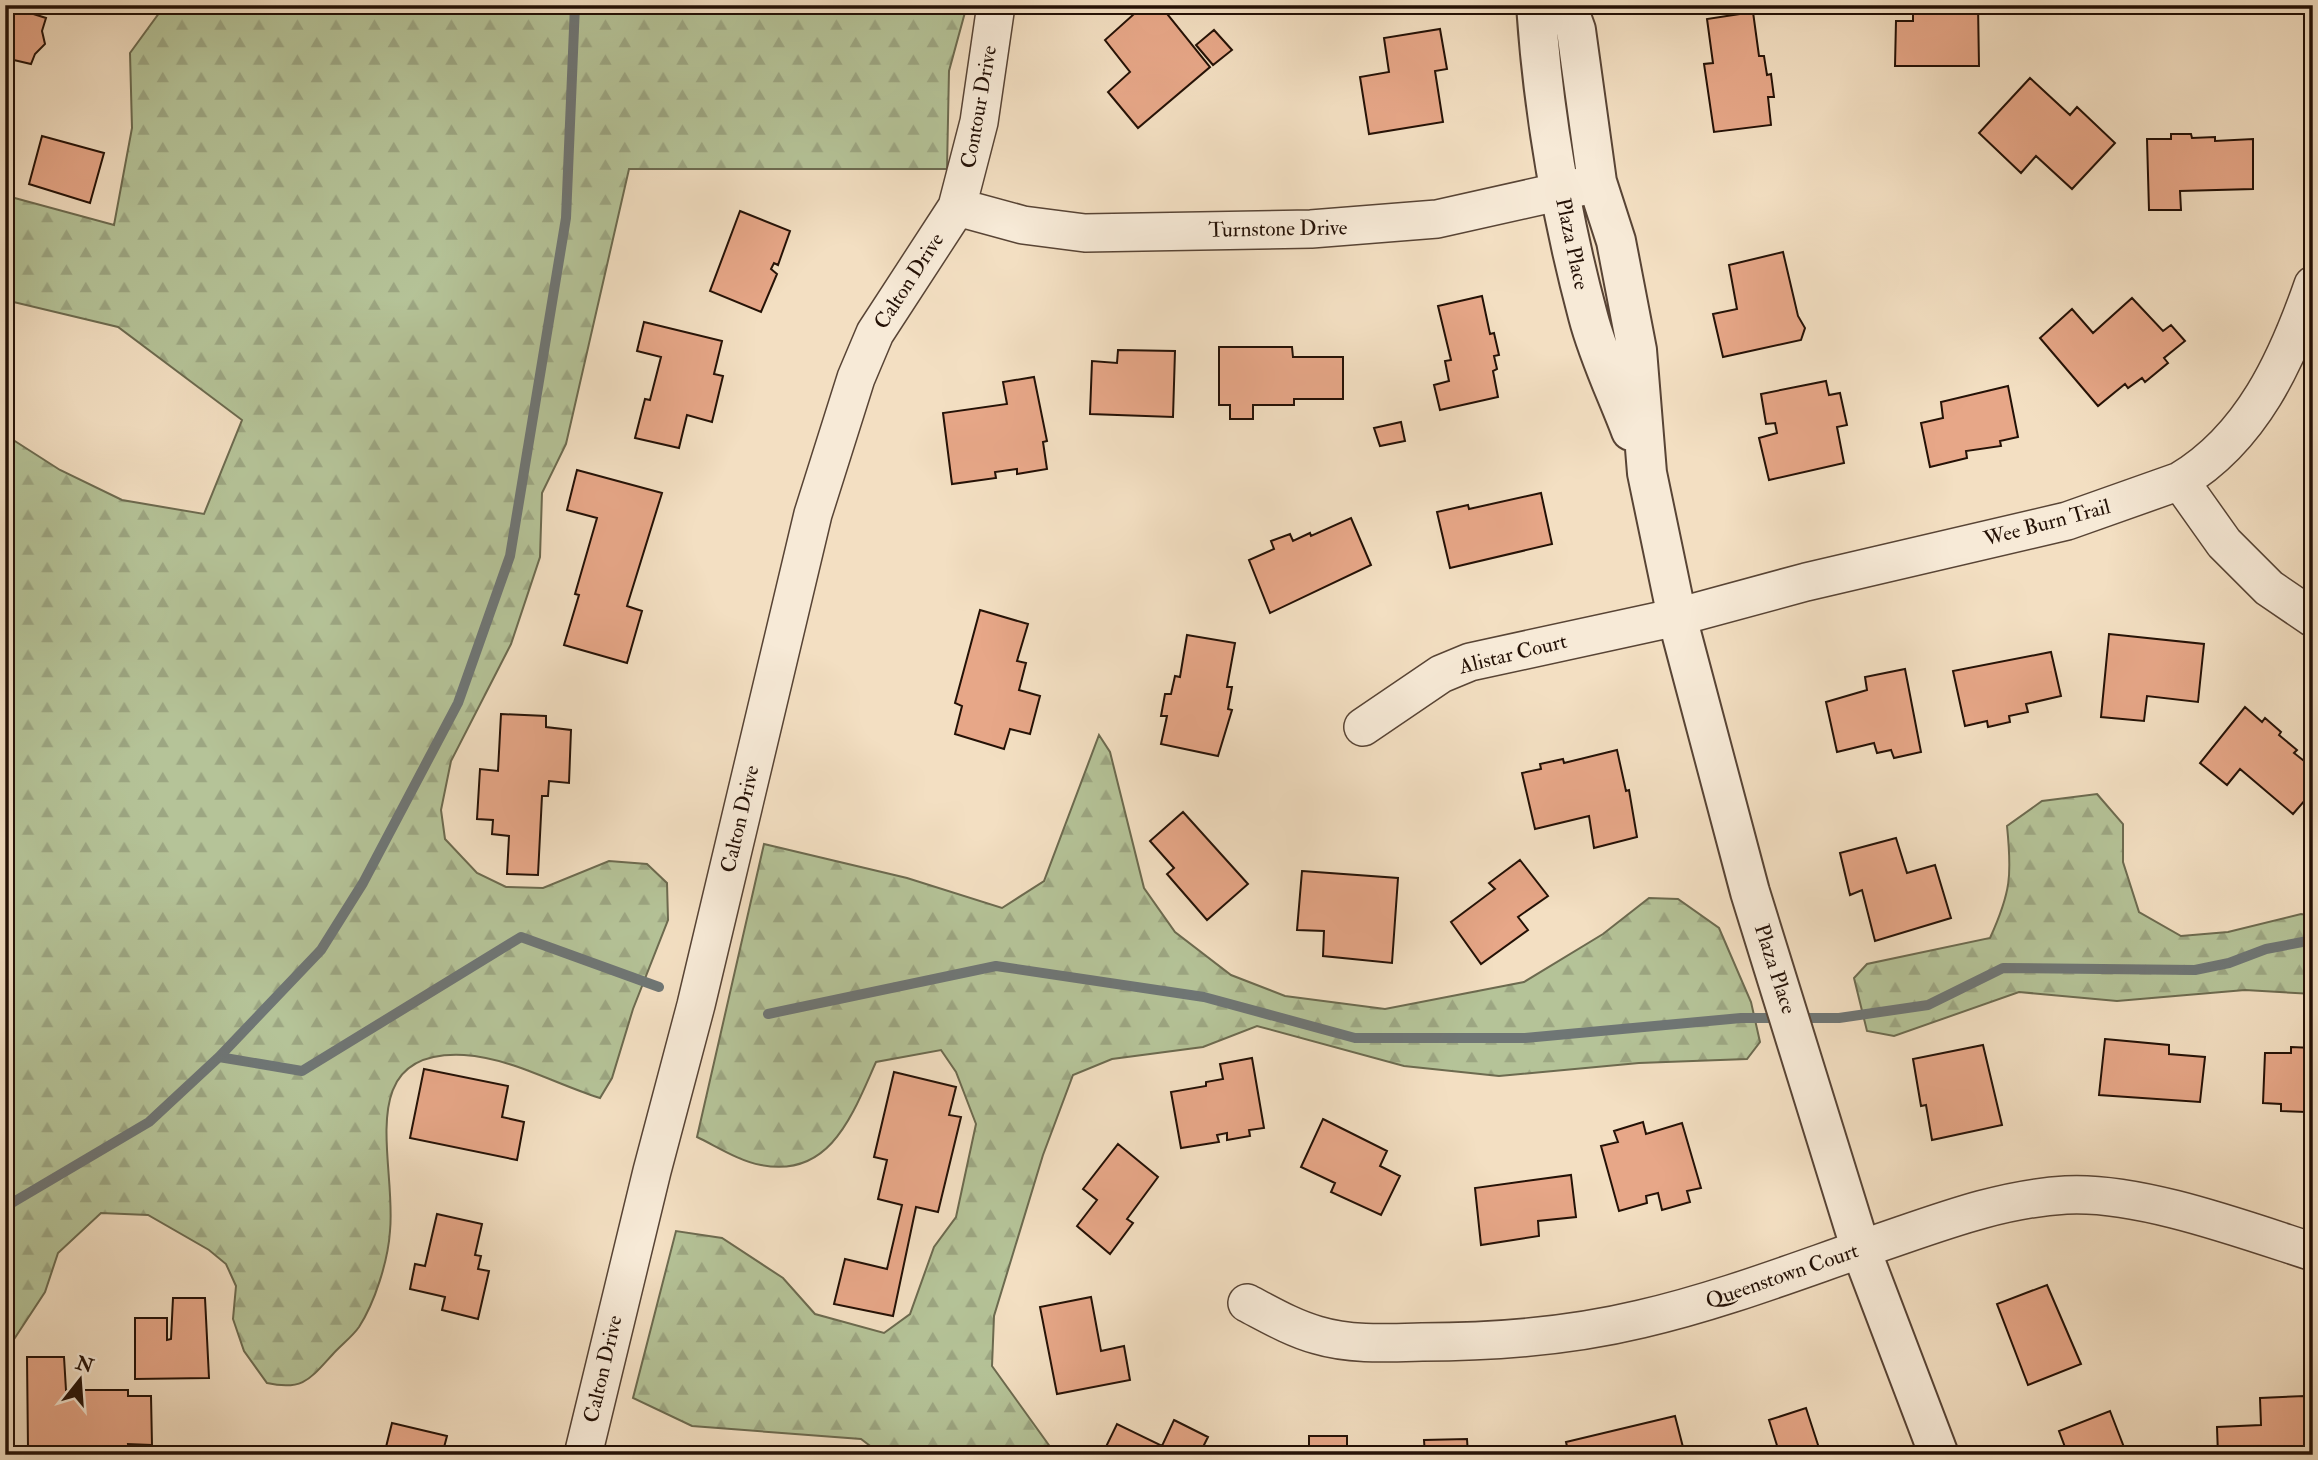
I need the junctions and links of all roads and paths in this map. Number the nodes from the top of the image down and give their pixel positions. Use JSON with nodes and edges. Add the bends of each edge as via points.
{"nodes":[{"id":1,"x":996,"y":5,"type":"edge"},
{"id":2,"x":1536,"y":5,"type":"edge"},
{"id":3,"x":1567,"y":5,"type":"edge"},
{"id":4,"x":1597,"y":182,"type":"junction"},
{"id":5,"x":1561,"y":193,"type":"junction"},
{"id":6,"x":957,"y":207,"type":"junction"},
{"id":7,"x":2313,"y":285,"type":"edge"},
{"id":8,"x":1647,"y":473,"type":"junction"},
{"id":9,"x":2180,"y":481,"type":"junction"},
{"id":10,"x":1677,"y":617,"type":"junction"},
{"id":11,"x":2313,"y":618,"type":"edge"},
{"id":12,"x":1363,"y":727,"type":"dead end"},
{"id":13,"x":1861,"y":1250,"type":"junction"},
{"id":14,"x":2313,"y":1252,"type":"edge"},
{"id":15,"x":1247,"y":1303,"type":"dead end"},
{"id":16,"x":583,"y":1455,"type":"edge"},
{"id":17,"x":1939,"y":1455,"type":"edge"}],
"edges":[{"from":1,"to":6,"type":"street","name":"Contour Drive","via":[[974,149]]},
{"from":2,"to":5,"type":"street","name":"Plaza Place","via":[[1541,76]]},
{"from":3,"to":4,"type":"street","name":"Plaza Place","via":[[1576,30]]},
{"from":4,"to":5,"type":"street","name":"Turnstone Drive"},
{"from":4,"to":8,"type":"street","name":"Plaza Place","via":[[1616,241],[1637,350]]},
{"from":5,"to":6,"type":"street","name":"Turnstone Drive","via":[[1437,219],[1311,229],[1084,233],[1023,225]]},
{"from":5,"to":8,"type":"street","name":"Plaza Place","via":[[1588,318]]},
{"from":6,"to":16,"type":"street","name":"Calton Drive","via":[[875,332],[828,465]]},
{"from":7,"to":9,"type":"street","name":"Wee Burn Trail","via":[[2291,348],[2266,395],[2229,440]]},
{"from":8,"to":10,"type":"street","name":"Plaza Place"},
{"from":9,"to":10,"type":"street","name":"Wee Burn Trail","via":[[2067,521]]},
{"from":9,"to":11,"type":"street","via":[[2224,543],[2269,588]]},
{"from":10,"to":12,"type":"street","name":"Alistar Court","via":[[1470,662],[1441,674]]},
{"from":10,"to":13,"type":"street","name":"Plaza Place","via":[[1750,892]]},
{"from":13,"to":14,"type":"street","name":"Queenstown Court","via":[[1990,1207],[2066,1195],[2112,1196],[2226,1224]]},
{"from":13,"to":15,"type":"street","name":"Queenstown Court","via":[[1641,1319],[1579,1332],[1480,1341],[1369,1343],[1319,1336]]},
{"from":13,"to":17,"type":"street","name":"Plaza Place"}]}
